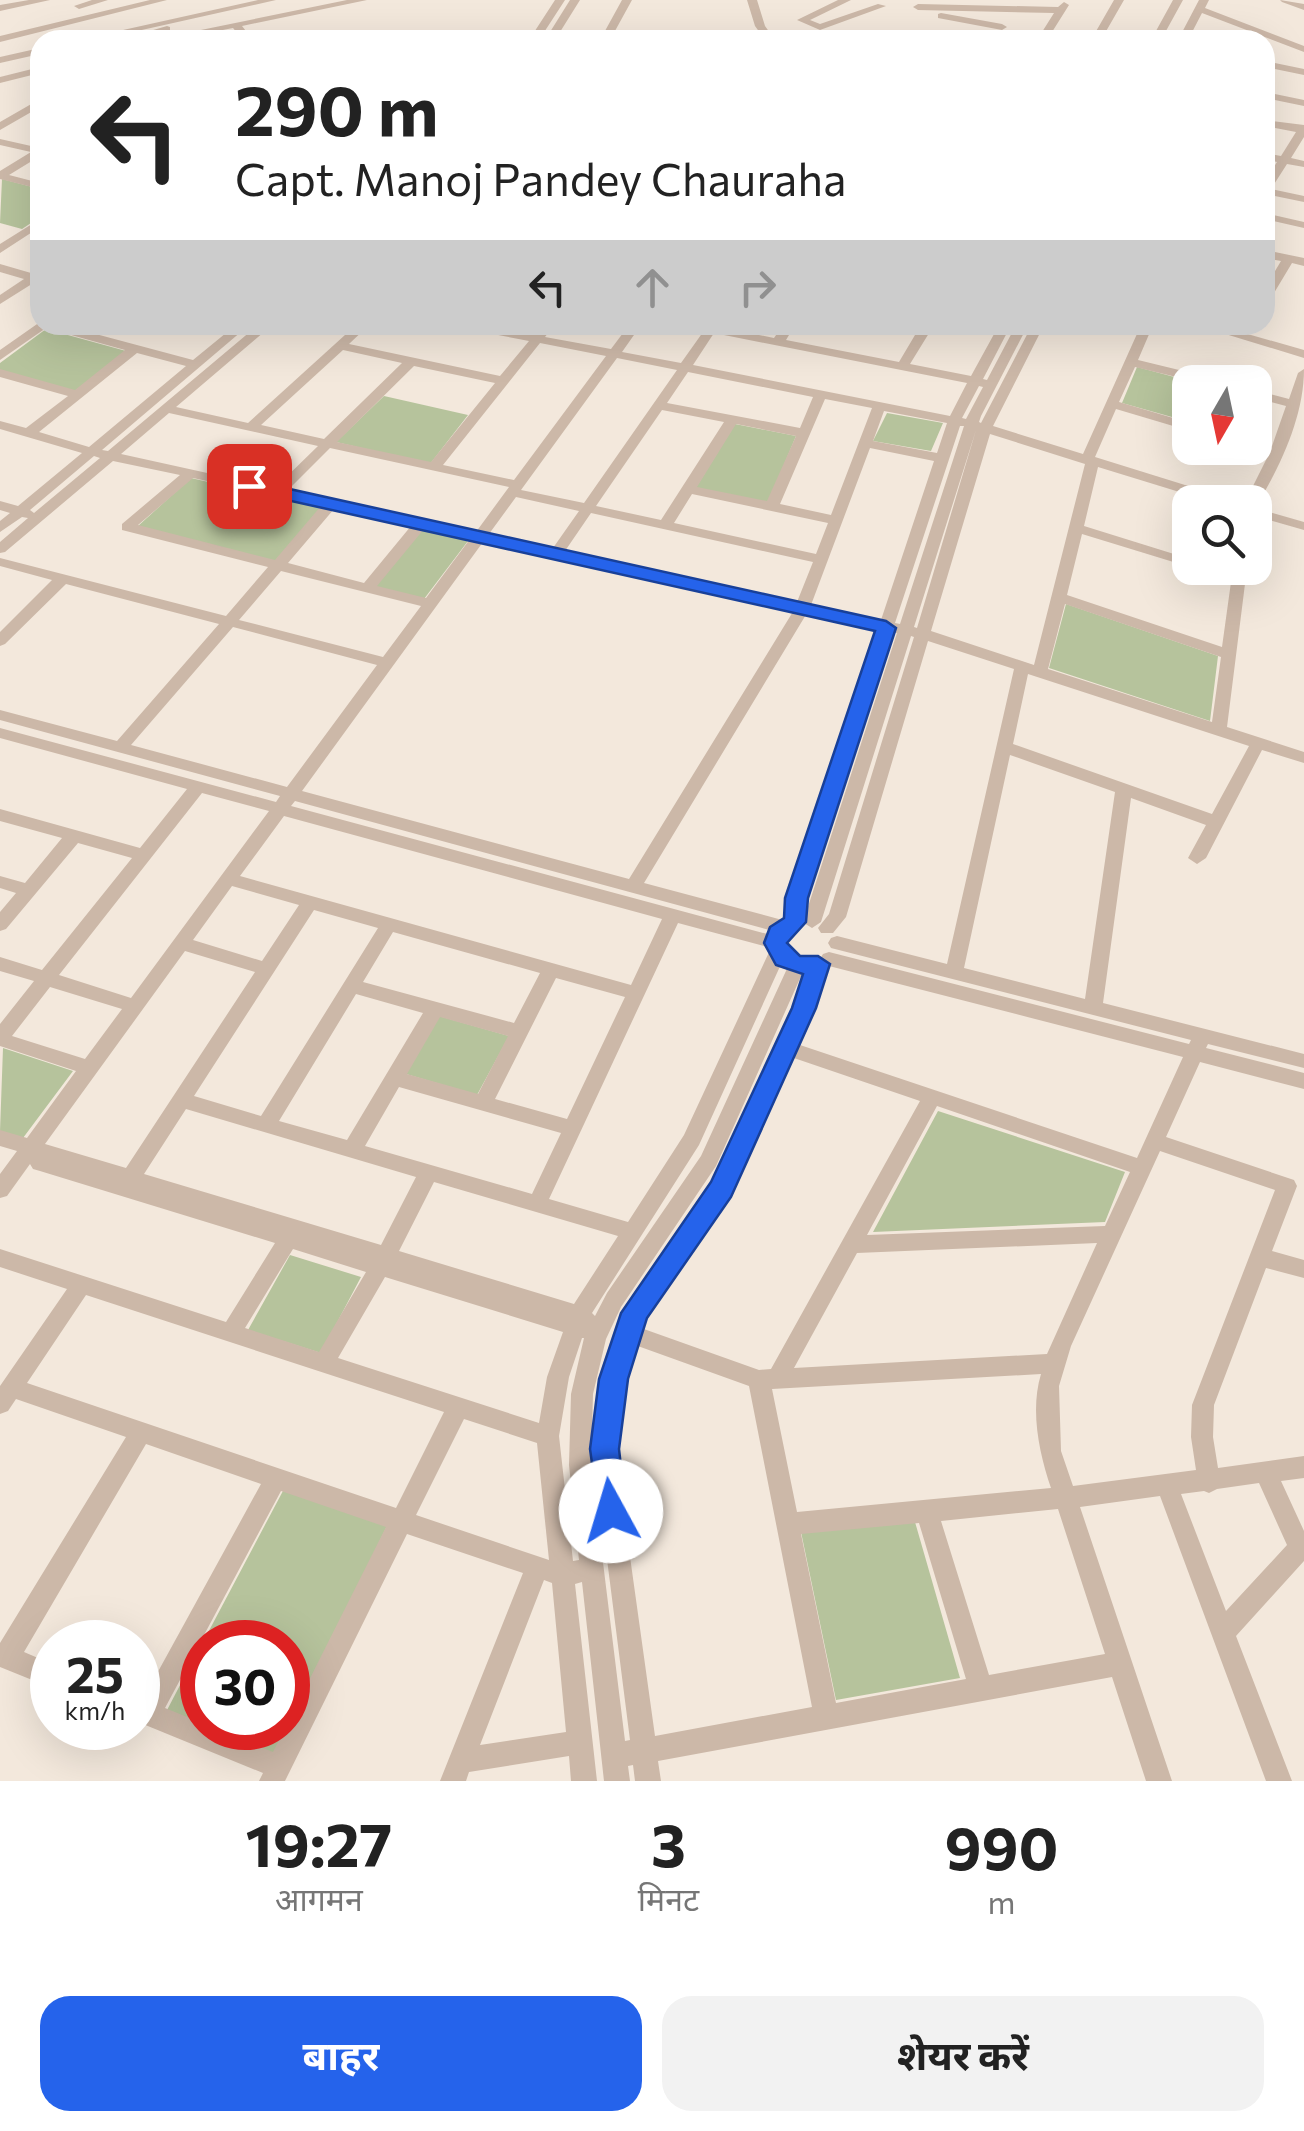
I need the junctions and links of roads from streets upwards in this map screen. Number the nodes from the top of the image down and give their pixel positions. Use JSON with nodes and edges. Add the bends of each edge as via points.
{"nodes":[{"id":1,"x":103,"y":0,"type":"edge"},
{"id":2,"x":271,"y":0,"type":"edge"},
{"id":3,"x":319,"y":0,"type":"edge"},
{"id":4,"x":362,"y":0,"type":"edge"},
{"id":5,"x":560,"y":0,"type":"edge"},
{"id":6,"x":575,"y":0,"type":"edge"},
{"id":7,"x":627,"y":0,"type":"edge"},
{"id":8,"x":752,"y":0,"type":"edge"},
{"id":9,"x":843,"y":0,"type":"edge"},
{"id":10,"x":1119,"y":0,"type":"edge"},
{"id":11,"x":1178,"y":0,"type":"edge"},
{"id":12,"x":1285,"y":0,"type":"edge"},
{"id":13,"x":40,"y":1,"type":"edge"},
{"id":14,"x":154,"y":1,"type":"edge"},
{"id":15,"x":874,"y":1,"type":"edge"},
{"id":16,"x":76,"y":3,"type":"edge"},
{"id":17,"x":286,"y":3,"type":"edge"},
{"id":18,"x":918,"y":3,"type":"edge"},
{"id":19,"x":1198,"y":3,"type":"edge"},
{"id":20,"x":1302,"y":3,"type":"edge"},
{"id":21,"x":1064,"y":5,"type":"edge"},
{"id":22,"x":0,"y":8,"type":"edge"},
{"id":23,"x":124,"y":9,"type":"junction"},
{"id":24,"x":1014,"y":9,"type":"junction"},
{"id":25,"x":90,"y":18,"type":"junction"},
{"id":26,"x":235,"y":24,"type":"junction"},
{"id":27,"x":54,"y":26,"type":"junction"},
{"id":28,"x":1002,"y":28,"type":"joint"},
{"id":29,"x":37,"y":30,"type":"edge"},
{"id":30,"x":150,"y":30,"type":"edge"},
{"id":31,"x":160,"y":30,"type":"edge"},
{"id":32,"x":162,"y":30,"type":"edge"},
{"id":33,"x":210,"y":30,"type":"edge"},
{"id":34,"x":240,"y":30,"type":"edge"},
{"id":35,"x":540,"y":30,"type":"edge"},
{"id":36,"x":556,"y":30,"type":"edge"},
{"id":37,"x":610,"y":30,"type":"edge"},
{"id":38,"x":763,"y":30,"type":"edge"},
{"id":39,"x":1048,"y":30,"type":"edge"},
{"id":40,"x":1102,"y":30,"type":"edge"},
{"id":41,"x":1162,"y":30,"type":"edge"},
{"id":42,"x":1178,"y":30,"type":"edge"},
{"id":43,"x":1187,"y":30,"type":"edge"},
{"id":44,"x":1250,"y":30,"type":"edge"},
{"id":45,"x":30,"y":32,"type":"edge"},
{"id":46,"x":0,"y":39,"type":"edge"},
{"id":47,"x":1275,"y":40,"type":"edge"},
{"id":48,"x":1304,"y":49,"type":"edge"},
{"id":49,"x":30,"y":52,"type":"edge"},
{"id":50,"x":0,"y":60,"type":"edge"},
{"id":51,"x":30,"y":64,"type":"edge"},
{"id":52,"x":1275,"y":66,"type":"edge"},
{"id":53,"x":0,"y":72,"type":"edge"},
{"id":54,"x":1304,"y":72,"type":"edge"},
{"id":55,"x":30,"y":75,"type":"edge"},
{"id":56,"x":0,"y":80,"type":"edge"},
{"id":57,"x":1275,"y":97,"type":"edge"},
{"id":58,"x":1304,"y":103,"type":"edge"},
{"id":59,"x":30,"y":109,"type":"edge"},
{"id":60,"x":30,"y":120,"type":"edge"},
{"id":61,"x":1275,"y":125,"type":"edge"},
{"id":62,"x":1303,"y":129,"type":"edge"},
{"id":63,"x":0,"y":130,"type":"edge"},
{"id":64,"x":0,"y":142,"type":"edge"},
{"id":65,"x":30,"y":145,"type":"edge"},
{"id":66,"x":25,"y":148,"type":"junction"},
{"id":67,"x":30,"y":149,"type":"edge"},
{"id":68,"x":30,"y":157,"type":"edge"},
{"id":69,"x":1275,"y":158,"type":"edge"},
{"id":70,"x":1285,"y":160,"type":"junction"},
{"id":71,"x":1304,"y":164,"type":"edge"},
{"id":72,"x":1,"y":174,"type":"edge"},
{"id":73,"x":1275,"y":175,"type":"edge"},
{"id":74,"x":30,"y":183,"type":"edge"},
{"id":75,"x":1275,"y":192,"type":"edge"},
{"id":76,"x":1304,"y":199,"type":"edge"},
{"id":77,"x":1275,"y":218,"type":"edge"},
{"id":78,"x":1304,"y":224,"type":"edge"},
{"id":79,"x":0,"y":227,"type":"edge"},
{"id":80,"x":30,"y":229,"type":"edge"},
{"id":81,"x":24,"y":233,"type":"junction"},
{"id":82,"x":0,"y":249,"type":"edge"},
{"id":83,"x":1275,"y":256,"type":"edge"},
{"id":84,"x":1288,"y":259,"type":"junction"},
{"id":85,"x":1304,"y":262,"type":"edge"},
{"id":86,"x":0,"y":268,"type":"edge"},
{"id":87,"x":30,"y":274,"type":"edge"},
{"id":88,"x":1275,"y":279,"type":"edge"},
{"id":89,"x":30,"y":281,"type":"edge"},
{"id":90,"x":0,"y":300,"type":"edge"},
{"id":91,"x":31,"y":335,"type":"edge"},
{"id":92,"x":83,"y":335,"type":"edge"},
{"id":93,"x":231,"y":335,"type":"edge"},
{"id":94,"x":254,"y":335,"type":"edge"},
{"id":95,"x":352,"y":335,"type":"edge"},
{"id":96,"x":521,"y":335,"type":"edge"},
{"id":97,"x":540,"y":335,"type":"edge"},
{"id":98,"x":628,"y":335,"type":"edge"},
{"id":99,"x":706,"y":335,"type":"edge"},
{"id":100,"x":747,"y":335,"type":"edge"},
{"id":101,"x":782,"y":335,"type":"edge"},
{"id":102,"x":922,"y":335,"type":"edge"},
{"id":103,"x":1001,"y":335,"type":"edge"},
{"id":104,"x":1015,"y":335,"type":"edge"},
{"id":105,"x":1032,"y":335,"type":"edge"},
{"id":106,"x":1142,"y":335,"type":"edge"},
{"id":107,"x":1257,"y":335,"type":"edge"},
{"id":108,"x":537,"y":338,"type":"junction"},
{"id":109,"x":778,"y":342,"type":"junction"},
{"id":110,"x":340,"y":346,"type":"junction"},
{"id":111,"x":134,"y":349,"type":"junction"},
{"id":112,"x":1304,"y":351,"type":"edge"},
{"id":113,"x":614,"y":353,"type":"junction"},
{"id":114,"x":0,"y":356,"type":"edge"},
{"id":115,"x":412,"y":361,"type":"junction"},
{"id":116,"x":1130,"y":362,"type":"junction"},
{"id":117,"x":195,"y":366,"type":"junction"},
{"id":118,"x":684,"y":366,"type":"junction"},
{"id":119,"x":902,"y":366,"type":"junction"},
{"id":120,"x":1172,"y":373,"type":"edge"},
{"id":121,"x":1304,"y":373,"type":"edge"},
{"id":122,"x":0,"y":374,"type":"edge"},
{"id":123,"x":503,"y":380,"type":"junction"},
{"id":124,"x":982,"y":383,"type":"junction"},
{"id":125,"x":77,"y":394,"type":"junction"},
{"id":126,"x":821,"y":394,"type":"junction"},
{"id":127,"x":1272,"y":398,"type":"edge"},
{"id":128,"x":1112,"y":404,"type":"junction"},
{"id":129,"x":1294,"y":404,"type":"junction"},
{"id":130,"x":658,"y":405,"type":"junction"},
{"id":131,"x":880,"y":405,"type":"junction"},
{"id":132,"x":167,"y":409,"type":"junction"},
{"id":133,"x":732,"y":420,"type":"junction"},
{"id":134,"x":954,"y":420,"type":"junction"},
{"id":135,"x":1172,"y":422,"type":"edge"},
{"id":136,"x":0,"y":425,"type":"edge"},
{"id":137,"x":978,"y":426,"type":"junction"},
{"id":138,"x":251,"y":428,"type":"junction"},
{"id":139,"x":29,"y":433,"type":"junction"},
{"id":140,"x":804,"y":434,"type":"junction"},
{"id":141,"x":328,"y":444,"type":"junction"},
{"id":142,"x":866,"y":444,"type":"junction"},
{"id":143,"x":1272,"y":451,"type":"edge"},
{"id":144,"x":93,"y":452,"type":"junction"},
{"id":145,"x":1276,"y":452,"type":"junction"},
{"id":146,"x":113,"y":455,"type":"junction"},
{"id":147,"x":942,"y":458,"type":"junction"},
{"id":148,"x":1090,"y":460,"type":"junction"},
{"id":149,"x":434,"y":467,"type":"junction"},
{"id":150,"x":191,"y":473,"type":"junction"},
{"id":151,"x":1260,"y":485,"type":"edge"},
{"id":152,"x":1172,"y":486,"type":"edge"},
{"id":153,"x":515,"y":489,"type":"junction"},
{"id":154,"x":688,"y":490,"type":"junction"},
{"id":155,"x":278,"y":492,"type":"junction"},
{"id":156,"x":0,"y":504,"type":"edge"},
{"id":157,"x":331,"y":504,"type":"junction"},
{"id":158,"x":772,"y":507,"type":"junction"},
{"id":159,"x":587,"y":508,"type":"junction"},
{"id":160,"x":21,"y":511,"type":"junction"},
{"id":161,"x":38,"y":517,"type":"junction"},
{"id":162,"x":1272,"y":517,"type":"edge"},
{"id":163,"x":836,"y":520,"type":"junction"},
{"id":164,"x":420,"y":524,"type":"junction"},
{"id":165,"x":665,"y":526,"type":"junction"},
{"id":166,"x":1304,"y":526,"type":"edge"},
{"id":167,"x":0,"y":528,"type":"edge"},
{"id":168,"x":1076,"y":528,"type":"junction"},
{"id":169,"x":480,"y":538,"type":"junction"},
{"id":170,"x":0,"y":549,"type":"edge"},
{"id":171,"x":556,"y":554,"type":"junction"},
{"id":172,"x":1172,"y":558,"type":"edge"},
{"id":173,"x":821,"y":560,"type":"junction"},
{"id":174,"x":0,"y":562,"type":"edge"},
{"id":175,"x":277,"y":566,"type":"junction"},
{"id":176,"x":63,"y":578,"type":"junction"},
{"id":177,"x":1239,"y":585,"type":"edge"},
{"id":178,"x":367,"y":588,"type":"junction"},
{"id":179,"x":1059,"y":597,"type":"junction"},
{"id":180,"x":430,"y":604,"type":"junction"},
{"id":181,"x":802,"y":609,"type":"junction"},
{"id":182,"x":229,"y":622,"type":"junction"},
{"id":183,"x":886,"y":628,"type":"junction"},
{"id":184,"x":905,"y":630,"type":"junction"},
{"id":185,"x":922,"y":634,"type":"junction"},
{"id":186,"x":0,"y":641,"type":"edge"},
{"id":187,"x":1229,"y":655,"type":"junction"},
{"id":188,"x":387,"y":663,"type":"junction"},
{"id":189,"x":1022,"y":666,"type":"junction"},
{"id":190,"x":1040,"y":672,"type":"junction"},
{"id":191,"x":0,"y":715,"type":"edge"},
{"id":192,"x":1219,"y":730,"type":"junction"},
{"id":193,"x":0,"y":734,"type":"edge"},
{"id":194,"x":1258,"y":743,"type":"junction"},
{"id":195,"x":1004,"y":746,"type":"junction"},
{"id":196,"x":120,"y":748,"type":"junction"},
{"id":197,"x":1304,"y":758,"type":"edge"},
{"id":198,"x":198,"y":787,"type":"junction"},
{"id":199,"x":1124,"y":789,"type":"junction"},
{"id":200,"x":285,"y":801,"type":"junction"},
{"id":201,"x":0,"y":816,"type":"edge"},
{"id":202,"x":1216,"y":822,"type":"junction"},
{"id":203,"x":74,"y":836,"type":"junction"},
{"id":204,"x":144,"y":855,"type":"junction"},
{"id":205,"x":1197,"y":858,"type":"dead end"},
{"id":206,"x":228,"y":879,"type":"junction"},
{"id":207,"x":0,"y":882,"type":"edge"},
{"id":208,"x":634,"y":886,"type":"junction"},
{"id":209,"x":28,"y":890,"type":"junction"},
{"id":210,"x":310,"y":902,"type":"junction"},
{"id":211,"x":673,"y":915,"type":"junction"},
{"id":212,"x":0,"y":924,"type":"edge"},
{"id":213,"x":389,"y":924,"type":"junction"},
{"id":214,"x":805,"y":942,"type":"junction"},
{"id":215,"x":181,"y":944,"type":"junction"},
{"id":216,"x":0,"y":964,"type":"edge"},
{"id":217,"x":267,"y":969,"type":"junction"},
{"id":218,"x":551,"y":970,"type":"junction"},
{"id":219,"x":954,"y":973,"type":"junction"},
{"id":220,"x":46,"y":978,"type":"junction"},
{"id":221,"x":351,"y":986,"type":"junction"},
{"id":222,"x":634,"y":993,"type":"junction"},
{"id":223,"x":135,"y":1006,"type":"junction"},
{"id":224,"x":1092,"y":1008,"type":"junction"},
{"id":225,"x":435,"y":1009,"type":"junction"},
{"id":226,"x":519,"y":1032,"type":"junction"},
{"id":227,"x":0,"y":1038,"type":"edge"},
{"id":228,"x":1199,"y":1044,"type":"junction"},
{"id":229,"x":786,"y":1048,"type":"junction"},
{"id":230,"x":1304,"y":1061,"type":"edge"},
{"id":231,"x":90,"y":1068,"type":"junction"},
{"id":232,"x":394,"y":1078,"type":"junction"},
{"id":233,"x":1304,"y":1081,"type":"edge"},
{"id":234,"x":931,"y":1099,"type":"junction"},
{"id":235,"x":182,"y":1100,"type":"junction"},
{"id":236,"x":483,"y":1103,"type":"junction"},
{"id":237,"x":266,"y":1124,"type":"junction"},
{"id":238,"x":572,"y":1128,"type":"junction"},
{"id":239,"x":0,"y":1138,"type":"edge"},
{"id":240,"x":1154,"y":1141,"type":"junction"},
{"id":241,"x":0,"y":1150,"type":"edge"},
{"id":242,"x":352,"y":1150,"type":"junction"},
{"id":243,"x":27,"y":1153,"type":"junction"},
{"id":244,"x":1142,"y":1168,"type":"junction"},
{"id":245,"x":429,"y":1172,"type":"junction"},
{"id":246,"x":130,"y":1179,"type":"junction"},
{"id":247,"x":0,"y":1190,"type":"edge"},
{"id":248,"x":538,"y":1204,"type":"junction"},
{"id":249,"x":630,"y":1231,"type":"junction"},
{"id":250,"x":1112,"y":1234,"type":"junction"},
{"id":251,"x":287,"y":1241,"type":"junction"},
{"id":252,"x":851,"y":1244,"type":"junction"},
{"id":253,"x":1260,"y":1257,"type":"junction"},
{"id":254,"x":0,"y":1258,"type":"edge"},
{"id":255,"x":382,"y":1263,"type":"junction"},
{"id":256,"x":1304,"y":1269,"type":"edge"},
{"id":257,"x":80,"y":1284,"type":"junction"},
{"id":258,"x":576,"y":1321,"type":"junction"},
{"id":259,"x":231,"y":1333,"type":"junction"},
{"id":260,"x":596,"y":1338,"type":"junction"},
{"id":261,"x":625,"y":1342,"type":"junction"},
{"id":262,"x":324,"y":1363,"type":"junction"},
{"id":263,"x":1055,"y":1363,"type":"junction"},
{"id":264,"x":768,"y":1379,"type":"junction"},
{"id":265,"x":6,"y":1396,"type":"edge"},
{"id":266,"x":458,"y":1407,"type":"junction"},
{"id":267,"x":142,"y":1432,"type":"junction"},
{"id":268,"x":548,"y":1436,"type":"junction"},
{"id":269,"x":1304,"y":1467,"type":"edge"},
{"id":270,"x":1266,"y":1473,"type":"junction"},
{"id":271,"x":276,"y":1478,"type":"junction"},
{"id":272,"x":1209,"y":1482,"type":"junction"},
{"id":273,"x":1168,"y":1486,"type":"junction"},
{"id":274,"x":1065,"y":1498,"type":"junction"},
{"id":275,"x":927,"y":1511,"type":"junction"},
{"id":276,"x":402,"y":1520,"type":"junction"},
{"id":277,"x":788,"y":1524,"type":"junction"},
{"id":278,"x":591,"y":1569,"type":"junction"},
{"id":279,"x":549,"y":1571,"type":"junction"},
{"id":280,"x":1222,"y":1633,"type":"junction"},
{"id":281,"x":3,"y":1656,"type":"edge"},
{"id":282,"x":1120,"y":1663,"type":"junction"},
{"id":283,"x":30,"y":1667,"type":"edge"},
{"id":284,"x":160,"y":1682,"type":"edge"},
{"id":285,"x":980,"y":1688,"type":"junction"},
{"id":286,"x":826,"y":1717,"type":"junction"},
{"id":287,"x":160,"y":1720,"type":"edge"},
{"id":288,"x":580,"y":1742,"type":"junction"},
{"id":289,"x":644,"y":1750,"type":"junction"},
{"id":290,"x":616,"y":1769,"type":"edge"},
{"id":291,"x":457,"y":1771,"type":"edge"},
{"id":292,"x":276,"y":1774,"type":"edge"},
{"id":293,"x":584,"y":1781,"type":"edge"},
{"id":294,"x":648,"y":1781,"type":"edge"},
{"id":295,"x":1160,"y":1781,"type":"edge"},
{"id":296,"x":1279,"y":1781,"type":"edge"}],
"edges":[{"from":1,"to":16,"type":"street"},
{"from":2,"to":31,"type":"street"},
{"from":3,"to":17,"type":"street"},
{"from":4,"to":26,"type":"street"},
{"from":5,"to":35,"type":"street"},
{"from":6,"to":36,"type":"street"},
{"from":7,"to":37,"type":"street"},
{"from":8,"to":38,"type":"street"},
{"from":9,"to":15,"type":"street"},
{"from":9,"to":15,"type":"street","via":[[802,20],[826,26],[881,6]]},
{"from":10,"to":40,"type":"street"},
{"from":11,"to":41,"type":"street"},
{"from":12,"to":20,"type":"street"},
{"from":13,"to":22,"type":"street"},
{"from":13,"to":27,"type":"street"},
{"from":14,"to":23,"type":"street"},
{"from":16,"to":25,"type":"street"},
{"from":17,"to":32,"type":"street"},
{"from":18,"to":24,"type":"street"},
{"from":18,"to":28,"type":"street","via":[[918,12]]},
{"from":19,"to":42,"type":"street"},
{"from":19,"to":43,"type":"street"},
{"from":19,"to":44,"type":"street"},
{"from":21,"to":24,"type":"street"},
{"from":21,"to":39,"type":"street"},
{"from":23,"to":25,"type":"street"},
{"from":23,"to":30,"type":"street"},
{"from":24,"to":28,"type":"street"},
{"from":25,"to":27,"type":"street"},
{"from":26,"to":33,"type":"street"},
{"from":26,"to":34,"type":"street"},
{"from":27,"to":29,"type":"street"},
{"from":45,"to":46,"type":"street"},
{"from":47,"to":48,"type":"street"},
{"from":49,"to":50,"type":"street"},
{"from":51,"to":53,"type":"street"},
{"from":52,"to":54,"type":"street"},
{"from":55,"to":56,"type":"street"},
{"from":57,"to":58,"type":"street"},
{"from":59,"to":63,"type":"street"},
{"from":60,"to":63,"type":"street"},
{"from":61,"to":62,"type":"street"},
{"from":62,"to":70,"type":"street"},
{"from":64,"to":66,"type":"street"},
{"from":65,"to":66,"type":"street"},
{"from":66,"to":67,"type":"street"},
{"from":68,"to":72,"type":"street"},
{"from":69,"to":70,"type":"street"},
{"from":70,"to":71,"type":"street"},
{"from":70,"to":73,"type":"street"},
{"from":72,"to":74,"type":"street"},
{"from":75,"to":76,"type":"street"},
{"from":77,"to":78,"type":"street"},
{"from":79,"to":81,"type":"street"},
{"from":80,"to":81,"type":"street"},
{"from":81,"to":82,"type":"street"},
{"from":83,"to":84,"type":"street"},
{"from":84,"to":85,"type":"street"},
{"from":84,"to":88,"type":"street"},
{"from":86,"to":87,"type":"street"},
{"from":89,"to":90,"type":"street"},
{"from":91,"to":114,"type":"street"},
{"from":92,"to":111,"type":"street"},
{"from":93,"to":117,"type":"street"},
{"from":94,"to":132,"type":"street"},
{"from":95,"to":110,"type":"street"},
{"from":96,"to":108,"type":"street"},
{"from":97,"to":108,"type":"street"},
{"from":98,"to":113,"type":"street"},
{"from":99,"to":118,"type":"street"},
{"from":100,"to":109,"type":"street"},
{"from":101,"to":109,"type":"street"},
{"from":102,"to":119,"type":"street"},
{"from":103,"to":124,"type":"street"},
{"from":104,"to":124,"type":"street"},
{"from":105,"to":137,"type":"street"},
{"from":106,"to":116,"type":"street"},
{"from":107,"to":112,"type":"street"},
{"from":108,"to":113,"type":"street"},
{"from":108,"to":123,"type":"street"},
{"from":109,"to":119,"type":"street"},
{"from":110,"to":115,"type":"street"},
{"from":110,"to":138,"type":"street"},
{"from":111,"to":117,"type":"street"},
{"from":111,"to":125,"type":"street"},
{"from":113,"to":118,"type":"street"},
{"from":113,"to":153,"type":"street"},
{"from":115,"to":123,"type":"street"},
{"from":115,"to":141,"type":"street"},
{"from":116,"to":120,"type":"street"},
{"from":116,"to":128,"type":"street"},
{"from":117,"to":144,"type":"street"},
{"from":118,"to":126,"type":"street"},
{"from":118,"to":130,"type":"street"},
{"from":119,"to":124,"type":"street"},
{"from":121,"to":129,"type":"street"},
{"from":122,"to":125,"type":"street"},
{"from":123,"to":149,"type":"street"},
{"from":124,"to":134,"type":"street"},
{"from":124,"to":137,"type":"street"},
{"from":125,"to":139,"type":"street"},
{"from":126,"to":131,"type":"street"},
{"from":126,"to":140,"type":"street"},
{"from":127,"to":129,"type":"street"},
{"from":128,"to":135,"type":"street"},
{"from":128,"to":148,"type":"street"},
{"from":129,"to":145,"type":"street"},
{"from":130,"to":133,"type":"street"},
{"from":130,"to":159,"type":"street"},
{"from":131,"to":134,"type":"street"},
{"from":131,"to":142,"type":"street"},
{"from":132,"to":138,"type":"street"},
{"from":132,"to":146,"type":"street"},
{"from":133,"to":140,"type":"street"},
{"from":133,"to":154,"type":"street"},
{"from":134,"to":137,"type":"street"},
{"from":134,"to":147,"type":"street"},
{"from":136,"to":139,"type":"street"},
{"from":137,"to":148,"type":"street"},
{"from":137,"to":184,"type":"street"},
{"from":137,"to":185,"type":"street"},
{"from":138,"to":141,"type":"street"},
{"from":139,"to":144,"type":"street"},
{"from":140,"to":158,"type":"street"},
{"from":141,"to":149,"type":"street"},
{"from":141,"to":155,"type":"street"},
{"from":142,"to":147,"type":"street"},
{"from":142,"to":163,"type":"street"},
{"from":143,"to":145,"type":"street"},
{"from":144,"to":146,"type":"street"},
{"from":144,"to":160,"type":"street"},
{"from":145,"to":151,"type":"street"},
{"from":146,"to":150,"type":"street"},
{"from":146,"to":161,"type":"street"},
{"from":147,"to":183,"type":"street"},
{"from":148,"to":152,"type":"street"},
{"from":148,"to":168,"type":"street"},
{"from":149,"to":153,"type":"street"},
{"from":150,"to":155,"type":"street"},
{"from":150,"to":175,"type":"street","via":[[128,528]]},
{"from":153,"to":159,"type":"street"},
{"from":153,"to":169,"type":"street"},
{"from":154,"to":158,"type":"street"},
{"from":154,"to":165,"type":"street"},
{"from":155,"to":157,"type":"street"},
{"from":156,"to":160,"type":"street"},
{"from":157,"to":164,"type":"street"},
{"from":157,"to":175,"type":"street"},
{"from":158,"to":163,"type":"street"},
{"from":159,"to":165,"type":"street"},
{"from":159,"to":171,"type":"street"},
{"from":160,"to":161,"type":"street"},
{"from":160,"to":167,"type":"street"},
{"from":161,"to":170,"type":"street"},
{"from":162,"to":166,"type":"street"},
{"from":163,"to":173,"type":"street"},
{"from":164,"to":169,"type":"street"},
{"from":164,"to":178,"type":"street"},
{"from":165,"to":173,"type":"street"},
{"from":168,"to":172,"type":"street"},
{"from":168,"to":179,"type":"street"},
{"from":169,"to":171,"type":"street"},
{"from":169,"to":180,"type":"street"},
{"from":171,"to":181,"type":"street"},
{"from":173,"to":181,"type":"street"},
{"from":174,"to":176,"type":"street"},
{"from":175,"to":178,"type":"street"},
{"from":175,"to":182,"type":"street"},
{"from":176,"to":182,"type":"street"},
{"from":176,"to":186,"type":"street"},
{"from":177,"to":187,"type":"street"},
{"from":178,"to":180,"type":"street"},
{"from":179,"to":187,"type":"street"},
{"from":179,"to":190,"type":"street"},
{"from":180,"to":188,"type":"street"},
{"from":181,"to":183,"type":"street"},
{"from":181,"to":208,"type":"street"},
{"from":182,"to":188,"type":"street"},
{"from":182,"to":196,"type":"street"},
{"from":183,"to":184,"type":"street"},
{"from":183,"to":214,"type":"street","via":[[797,898]]},
{"from":184,"to":185,"type":"street"},
{"from":184,"to":214,"type":"street"},
{"from":185,"to":189,"type":"street"},
{"from":185,"to":214,"type":"street","via":[[837,917]]},
{"from":187,"to":192,"type":"street"},
{"from":188,"to":200,"type":"street"},
{"from":189,"to":190,"type":"street"},
{"from":189,"to":195,"type":"street"},
{"from":190,"to":192,"type":"street"},
{"from":191,"to":196,"type":"street"},
{"from":192,"to":194,"type":"street"},
{"from":193,"to":198,"type":"street"},
{"from":194,"to":197,"type":"street"},
{"from":194,"to":202,"type":"street"},
{"from":195,"to":199,"type":"street"},
{"from":195,"to":219,"type":"street"},
{"from":196,"to":200,"type":"street"},
{"from":198,"to":200,"type":"street"},
{"from":198,"to":204,"type":"street"},
{"from":199,"to":202,"type":"street"},
{"from":199,"to":224,"type":"street"},
{"from":200,"to":206,"type":"street"},
{"from":200,"to":208,"type":"street"},
{"from":200,"to":211,"type":"street"},
{"from":201,"to":203,"type":"street"},
{"from":202,"to":205,"type":"street"},
{"from":203,"to":204,"type":"street"},
{"from":203,"to":209,"type":"street"},
{"from":204,"to":220,"type":"street"},
{"from":206,"to":210,"type":"street"},
{"from":206,"to":215,"type":"street"},
{"from":207,"to":209,"type":"street"},
{"from":208,"to":214,"type":"street"},
{"from":209,"to":212,"type":"street"},
{"from":210,"to":213,"type":"street"},
{"from":210,"to":217,"type":"street"},
{"from":211,"to":214,"type":"street"},
{"from":211,"to":222,"type":"street"},
{"from":213,"to":218,"type":"street"},
{"from":213,"to":221,"type":"street"},
{"from":214,"to":219,"type":"street"},
{"from":214,"to":228,"type":"street"},
{"from":214,"to":229,"type":"street"},
{"from":214,"to":249,"type":"street","via":[[692,1140]]},
{"from":214,"to":260,"type":"street","via":[[709,1160],[614,1300]]},
{"from":215,"to":217,"type":"street"},
{"from":215,"to":223,"type":"street"},
{"from":216,"to":220,"type":"street"},
{"from":217,"to":235,"type":"street"},
{"from":218,"to":222,"type":"street"},
{"from":218,"to":226,"type":"street"},
{"from":219,"to":224,"type":"street"},
{"from":220,"to":223,"type":"street"},
{"from":220,"to":227,"type":"street"},
{"from":221,"to":225,"type":"street"},
{"from":221,"to":237,"type":"street"},
{"from":222,"to":238,"type":"street"},
{"from":223,"to":231,"type":"street"},
{"from":224,"to":228,"type":"street"},
{"from":225,"to":226,"type":"street"},
{"from":225,"to":232,"type":"street"},
{"from":226,"to":236,"type":"street"},
{"from":227,"to":231,"type":"street"},
{"from":228,"to":230,"type":"street"},
{"from":228,"to":233,"type":"street"},
{"from":228,"to":240,"type":"street"},
{"from":229,"to":234,"type":"street"},
{"from":229,"to":261,"type":"street","via":[[721,1189],[655,1281]]},
{"from":231,"to":243,"type":"street"},
{"from":232,"to":236,"type":"street"},
{"from":232,"to":242,"type":"street"},
{"from":234,"to":244,"type":"street"},
{"from":234,"to":252,"type":"street"},
{"from":235,"to":237,"type":"street"},
{"from":235,"to":246,"type":"street"},
{"from":236,"to":238,"type":"street"},
{"from":237,"to":242,"type":"street"},
{"from":238,"to":248,"type":"street"},
{"from":239,"to":243,"type":"street"},
{"from":240,"to":244,"type":"street"},
{"from":240,"to":253,"type":"street","via":[[1288,1186]]},
{"from":241,"to":243,"type":"street"},
{"from":242,"to":245,"type":"street"},
{"from":243,"to":246,"type":"street"},
{"from":243,"to":247,"type":"street"},
{"from":243,"to":251,"type":"street"},
{"from":244,"to":250,"type":"street"},
{"from":245,"to":248,"type":"street"},
{"from":245,"to":255,"type":"street"},
{"from":246,"to":255,"type":"street"},
{"from":248,"to":249,"type":"street"},
{"from":249,"to":258,"type":"street"},
{"from":250,"to":252,"type":"street"},
{"from":250,"to":263,"type":"street"},
{"from":251,"to":255,"type":"street"},
{"from":251,"to":259,"type":"street"},
{"from":252,"to":264,"type":"street"},
{"from":253,"to":256,"type":"street"},
{"from":253,"to":272,"type":"street","via":[[1203,1405]]},
{"from":254,"to":257,"type":"street"},
{"from":255,"to":258,"type":"street"},
{"from":255,"to":262,"type":"street"},
{"from":257,"to":259,"type":"street"},
{"from":257,"to":265,"type":"street"},
{"from":258,"to":260,"type":"street"},
{"from":258,"to":268,"type":"street"},
{"from":259,"to":262,"type":"street"},
{"from":260,"to":261,"type":"street"},
{"from":260,"to":278,"type":"street","via":[[582,1394],[580,1465]]},
{"from":261,"to":264,"type":"street"},
{"from":261,"to":289,"type":"street","via":[[604,1449]]},
{"from":262,"to":266,"type":"street"},
{"from":263,"to":264,"type":"street"},
{"from":263,"to":274,"type":"street","via":[[1048,1386],[1050,1451]]},
{"from":264,"to":277,"type":"street"},
{"from":265,"to":267,"type":"street"},
{"from":266,"to":268,"type":"street"},
{"from":266,"to":276,"type":"street"},
{"from":267,"to":271,"type":"street"},
{"from":267,"to":281,"type":"street"},
{"from":268,"to":279,"type":"street"},
{"from":269,"to":270,"type":"street"},
{"from":270,"to":272,"type":"street"},
{"from":270,"to":280,"type":"street","via":[[1300,1548]]},
{"from":271,"to":276,"type":"street"},
{"from":271,"to":284,"type":"street"},
{"from":272,"to":273,"type":"street"},
{"from":273,"to":274,"type":"street"},
{"from":273,"to":280,"type":"street"},
{"from":274,"to":275,"type":"street"},
{"from":274,"to":282,"type":"street"},
{"from":275,"to":277,"type":"street"},
{"from":275,"to":285,"type":"street"},
{"from":276,"to":279,"type":"street"},
{"from":276,"to":292,"type":"street"},
{"from":277,"to":286,"type":"street"},
{"from":278,"to":279,"type":"street"},
{"from":278,"to":290,"type":"street"},
{"from":279,"to":288,"type":"street"},
{"from":279,"to":291,"type":"street"},
{"from":280,"to":296,"type":"street"},
{"from":281,"to":283,"type":"street"},
{"from":282,"to":285,"type":"street"},
{"from":282,"to":295,"type":"street"},
{"from":285,"to":286,"type":"street"},
{"from":286,"to":289,"type":"street"},
{"from":287,"to":292,"type":"street"},
{"from":288,"to":291,"type":"street"},
{"from":288,"to":293,"type":"street"},
{"from":289,"to":290,"type":"street"},
{"from":289,"to":294,"type":"street"}]}
